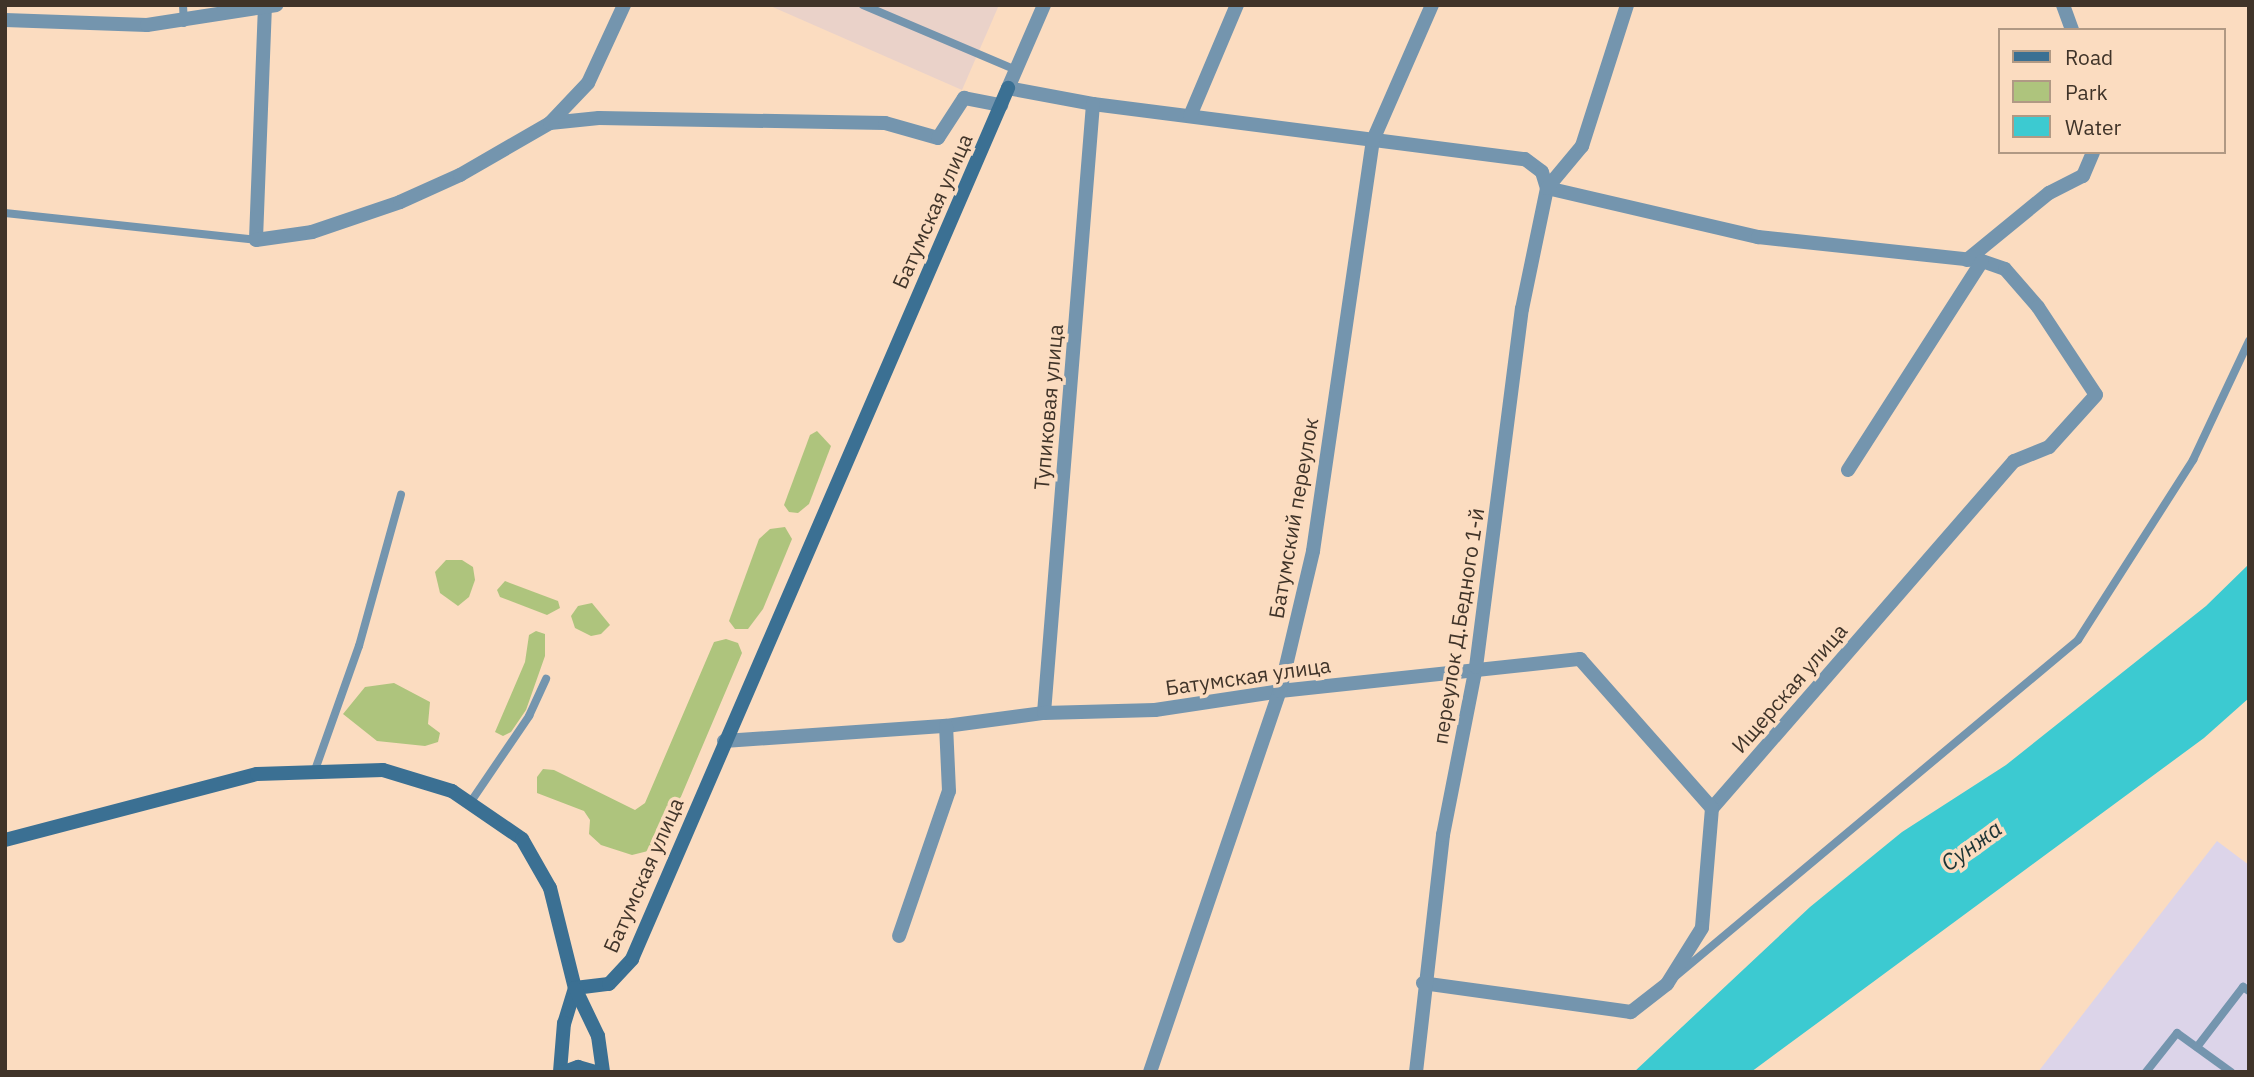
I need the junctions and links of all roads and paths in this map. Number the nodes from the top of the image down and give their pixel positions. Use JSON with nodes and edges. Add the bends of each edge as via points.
{"nodes":[{"id":1,"x":183,"y":5,"type":"edge"},
{"id":2,"x":624,"y":5,"type":"edge"},
{"id":3,"x":863,"y":5,"type":"edge"},
{"id":4,"x":1044,"y":5,"type":"edge"},
{"id":5,"x":1237,"y":5,"type":"edge"},
{"id":6,"x":1432,"y":5,"type":"edge"},
{"id":7,"x":1627,"y":5,"type":"edge"},
{"id":8,"x":2063,"y":5,"type":"edge"},
{"id":9,"x":269,"y":7,"type":"edge"},
{"id":10,"x":5,"y":20,"type":"edge"},
{"id":11,"x":184,"y":23,"type":"junction"},
{"id":12,"x":2071,"y":28,"type":"edge"},
{"id":13,"x":1016,"y":70,"type":"junction"},
{"id":14,"x":1008,"y":88,"type":"junction"},
{"id":15,"x":1093,"y":104,"type":"junction"},
{"id":16,"x":1001,"y":105,"type":"junction"},
{"id":17,"x":1190,"y":116,"type":"junction"},
{"id":18,"x":550,"y":123,"type":"junction"},
{"id":19,"x":1373,"y":140,"type":"junction"},
{"id":20,"x":2092,"y":154,"type":"edge"},
{"id":21,"x":1547,"y":188,"type":"junction"},
{"id":22,"x":5,"y":213,"type":"edge"},
{"id":23,"x":256,"y":240,"type":"junction"},
{"id":24,"x":1975,"y":260,"type":"junction"},
{"id":25,"x":2249,"y":341,"type":"edge"},
{"id":26,"x":1848,"y":470,"type":"dead end"},
{"id":27,"x":401,"y":495,"type":"dead end"},
{"id":28,"x":1476,"y":667,"type":"junction"},
{"id":29,"x":546,"y":679,"type":"dead end"},
{"id":30,"x":1280,"y":691,"type":"junction"},
{"id":31,"x":1044,"y":713,"type":"junction"},
{"id":32,"x":946,"y":726,"type":"junction"},
{"id":33,"x":724,"y":741,"type":"junction"},
{"id":34,"x":315,"y":770,"type":"junction"},
{"id":35,"x":472,"y":800,"type":"junction"},
{"id":36,"x":1712,"y":808,"type":"junction"},
{"id":37,"x":5,"y":840,"type":"edge"},
{"id":38,"x":899,"y":936,"type":"dead end"},
{"id":39,"x":1423,"y":983,"type":"junction"},
{"id":40,"x":1667,"y":984,"type":"junction"},
{"id":41,"x":575,"y":988,"type":"junction"},
{"id":42,"x":2249,"y":991,"type":"edge"},
{"id":43,"x":2197,"y":1047,"type":"junction"},
{"id":44,"x":562,"y":1072,"type":"edge"},
{"id":45,"x":596,"y":1072,"type":"edge"},
{"id":46,"x":603,"y":1072,"type":"edge"},
{"id":47,"x":1150,"y":1072,"type":"edge"},
{"id":48,"x":1416,"y":1072,"type":"edge"},
{"id":49,"x":2146,"y":1072,"type":"edge"},
{"id":50,"x":2231,"y":1072,"type":"edge"}],
"edges":[{"from":1,"to":11,"type":"lane"},
{"from":2,"to":18,"type":"street","via":[[588,83]]},
{"from":3,"to":13,"type":"lane"},
{"from":4,"to":13,"type":"street","name":"Батумская улица"},
{"from":5,"to":17,"type":"street"},
{"from":6,"to":19,"type":"street","name":"Батумский переулок"},
{"from":7,"to":21,"type":"street","via":[[1582,146]]},
{"from":8,"to":12,"type":"street"},
{"from":9,"to":11,"type":"street"},
{"from":9,"to":23,"type":"street"},
{"from":10,"to":11,"type":"street"},
{"from":13,"to":14,"type":"street","name":"Батумская улица"},
{"from":14,"to":15,"type":"street"},
{"from":14,"to":16,"type":"street","name":"Батумская улица"},
{"from":15,"to":17,"type":"street"},
{"from":15,"to":31,"type":"street","name":"Тупиковая улица"},
{"from":16,"to":18,"type":"street","via":[[964,98],[938,138],[885,123],[600,118]]},
{"from":16,"to":33,"type":"street","name":"Батумская улица"},
{"from":17,"to":19,"type":"street"},
{"from":18,"to":23,"type":"street","via":[[460,175],[400,202],[312,232]]},
{"from":19,"to":21,"type":"street","via":[[1525,159],[1542,172]]},
{"from":19,"to":30,"type":"street","name":"Батумский переулок","via":[[1313,551]]},
{"from":20,"to":24,"type":"street","via":[[2083,176],[2049,193]]},
{"from":21,"to":24,"type":"street","via":[[1758,237]]},
{"from":21,"to":28,"type":"street","name":"переулок Д.Бедного 1-й","via":[[1522,309]]},
{"from":22,"to":23,"type":"lane"},
{"from":24,"to":26,"type":"street"},
{"from":24,"to":36,"type":"street","name":"Ищерская улица","via":[[2005,269],[2038,307],[2096,395],[2049,447],[2014,461]]},
{"from":25,"to":40,"type":"lane","via":[[2193,460],[2078,640]]},
{"from":27,"to":34,"type":"lane","via":[[359,646]]},
{"from":28,"to":30,"type":"street","name":"Батумская улица"},
{"from":28,"to":36,"type":"street","name":"Батумская улица","via":[[1580,659]]},
{"from":28,"to":39,"type":"street","name":"переулок Д.Бедного 1-й","via":[[1443,835]]},
{"from":29,"to":35,"type":"lane","via":[[529,716]]},
{"from":30,"to":31,"type":"street","name":"Батумская улица","via":[[1155,710]]},
{"from":30,"to":47,"type":"street","name":"Батумский переулок"},
{"from":31,"to":32,"type":"street","name":"Батумская улица"},
{"from":32,"to":33,"type":"street","name":"Батумская улица"},
{"from":32,"to":38,"type":"street","via":[[949,792]]},
{"from":33,"to":41,"type":"street","name":"Батумская улица","via":[[632,959],[609,984]]},
{"from":34,"to":35,"type":"street","via":[[409,775]]},
{"from":34,"to":37,"type":"street","via":[[257,774]]},
{"from":35,"to":41,"type":"street","via":[[522,839],[537,862],[562,923]]},
{"from":36,"to":40,"type":"street","via":[[1702,928]]},
{"from":39,"to":40,"type":"street","via":[[1631,1012]]},
{"from":39,"to":48,"type":"street","name":"переулок Д.Бедного 1-й"},
{"from":41,"to":44,"type":"street","via":[[564,1023]]},
{"from":41,"to":46,"type":"street","via":[[598,1036]]},
{"from":42,"to":43,"type":"lane","via":[[2243,987]]},
{"from":43,"to":49,"type":"lane","via":[[2177,1032]]},
{"from":43,"to":50,"type":"lane"},
{"from":44,"to":45,"type":"street","via":[[578,1067]]}]}
